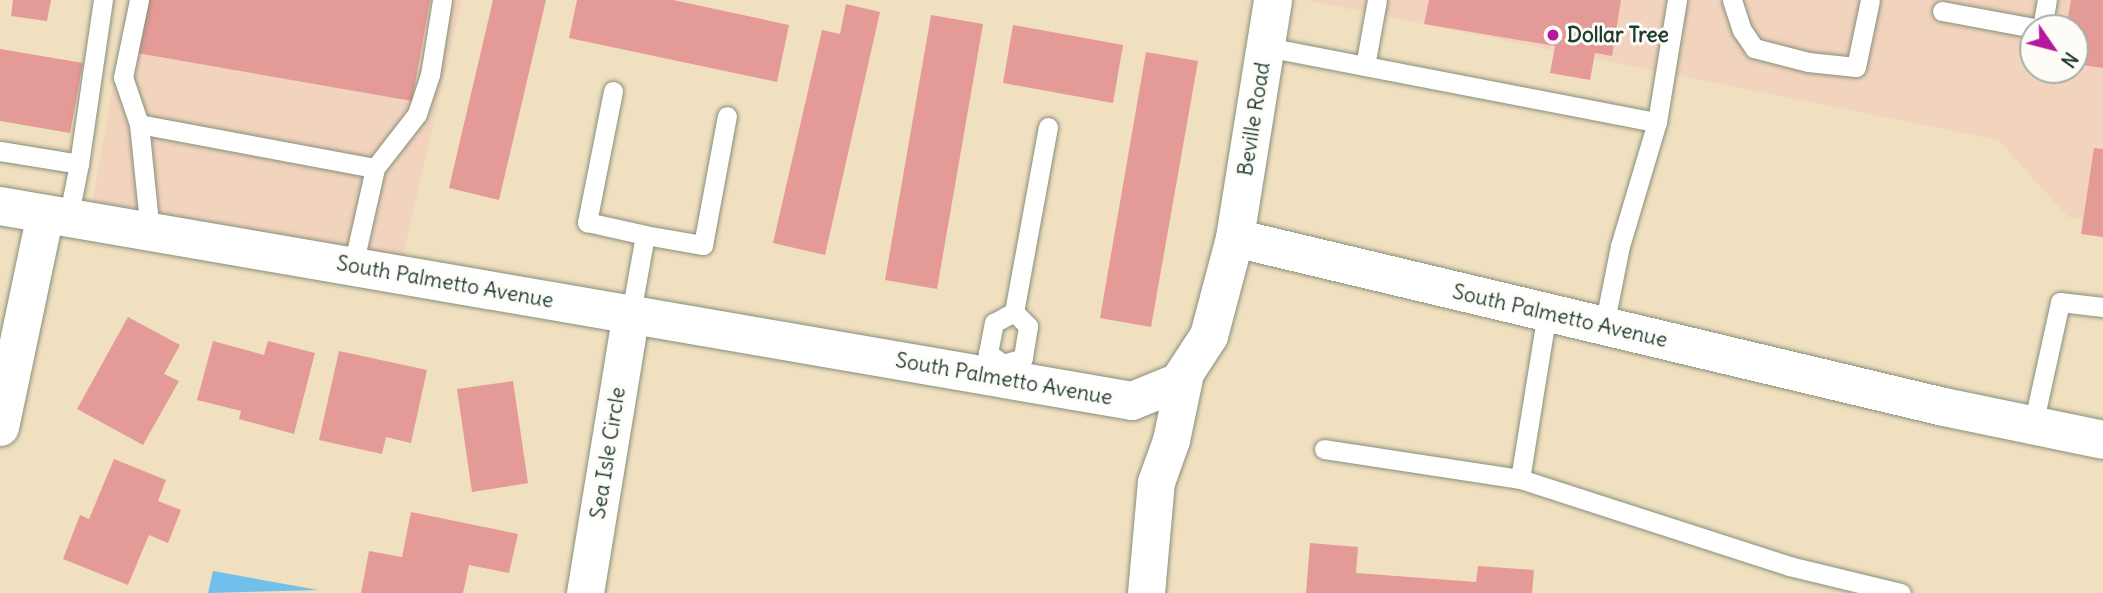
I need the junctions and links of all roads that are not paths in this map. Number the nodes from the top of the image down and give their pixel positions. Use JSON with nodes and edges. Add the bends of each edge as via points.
{"nodes":[{"id":1,"x":103,"y":0,"type":"edge"},
{"id":2,"x":139,"y":0,"type":"edge"},
{"id":3,"x":442,"y":0,"type":"edge"},
{"id":4,"x":1273,"y":0,"type":"edge"},
{"id":5,"x":1377,"y":0,"type":"edge"},
{"id":6,"x":1677,"y":0,"type":"edge"},
{"id":7,"x":1732,"y":0,"type":"edge"},
{"id":8,"x":1870,"y":0,"type":"edge"},
{"id":9,"x":1942,"y":11,"type":"dead end"},
{"id":10,"x":2019,"y":25,"type":"edge"},
{"id":11,"x":1266,"y":47,"type":"junction"},
{"id":12,"x":1366,"y":66,"type":"junction"},
{"id":13,"x":613,"y":91,"type":"dead end"},
{"id":14,"x":727,"y":116,"type":"dead end"},
{"id":15,"x":1657,"y":122,"type":"junction"},
{"id":16,"x":139,"y":124,"type":"junction"},
{"id":17,"x":1048,"y":127,"type":"dead end"},
{"id":18,"x":0,"y":151,"type":"edge"},
{"id":19,"x":79,"y":164,"type":"junction"},
{"id":20,"x":375,"y":168,"type":"junction"},
{"id":21,"x":0,"y":206,"type":"edge"},
{"id":22,"x":56,"y":217,"type":"junction"},
{"id":23,"x":150,"y":232,"type":"junction"},
{"id":24,"x":645,"y":235,"type":"junction"},
{"id":25,"x":1235,"y":238,"type":"junction"},
{"id":26,"x":353,"y":266,"type":"junction"},
{"id":27,"x":2103,"y":307,"type":"edge"},
{"id":28,"x":1014,"y":312,"type":"junction"},
{"id":29,"x":631,"y":313,"type":"junction"},
{"id":30,"x":1547,"y":313,"type":"junction"},
{"id":31,"x":1604,"y":326,"type":"junction"},
{"id":32,"x":1002,"y":372,"type":"junction"},
{"id":33,"x":1185,"y":373,"type":"junction"},
{"id":34,"x":2033,"y":425,"type":"junction"},
{"id":35,"x":0,"y":427,"type":"edge"},
{"id":36,"x":2103,"y":440,"type":"edge"},
{"id":37,"x":1324,"y":449,"type":"dead end"},
{"id":38,"x":1520,"y":479,"type":"junction"},
{"id":39,"x":584,"y":593,"type":"edge"},
{"id":40,"x":1146,"y":593,"type":"edge"},
{"id":41,"x":1901,"y":593,"type":"edge"}],
"edges":[{"from":1,"to":19,"type":"lane"},
{"from":2,"to":16,"type":"lane","via":[[123,77]]},
{"from":3,"to":20,"type":"lane","via":[[430,75],[417,114]]},
{"from":4,"to":11,"type":"street","name":"Beville Road"},
{"from":5,"to":12,"type":"lane"},
{"from":6,"to":15,"type":"lane"},
{"from":7,"to":8,"type":"lane","via":[[1754,48],[1856,67]]},
{"from":9,"to":10,"type":"lane"},
{"from":11,"to":12,"type":"lane"},
{"from":11,"to":25,"type":"street","name":"Beville Road"},
{"from":12,"to":15,"type":"lane"},
{"from":13,"to":24,"type":"lane","via":[[587,222]]},
{"from":14,"to":24,"type":"lane","via":[[703,245]]},
{"from":15,"to":31,"type":"lane","via":[[1620,246]]},
{"from":16,"to":20,"type":"lane"},
{"from":16,"to":23,"type":"lane"},
{"from":17,"to":28,"type":"lane"},
{"from":18,"to":19,"type":"lane"},
{"from":19,"to":22,"type":"lane"},
{"from":20,"to":26,"type":"lane"},
{"from":21,"to":22,"type":"street","name":"South Palmetto Avenue"},
{"from":22,"to":23,"type":"street","name":"South Palmetto Avenue"},
{"from":22,"to":35,"type":"street"},
{"from":23,"to":26,"type":"street","name":"South Palmetto Avenue"},
{"from":24,"to":29,"type":"lane"},
{"from":25,"to":30,"type":"street","name":"South Palmetto Avenue"},
{"from":25,"to":33,"type":"street","name":"South Palmetto Avenue","via":[[1209,336]]},
{"from":26,"to":29,"type":"street","name":"South Palmetto Avenue"},
{"from":27,"to":34,"type":"lane","via":[[2060,302]]},
{"from":28,"to":32,"type":"lane","via":[[994,323],[989,354]]},
{"from":28,"to":32,"type":"lane","via":[[1028,326],[1023,358]]},
{"from":29,"to":32,"type":"street","name":"South Palmetto Avenue"},
{"from":29,"to":39,"type":"street","name":"Sea Isle Circle"},
{"from":30,"to":31,"type":"street","name":"South Palmetto Avenue"},
{"from":30,"to":38,"type":"lane"},
{"from":31,"to":34,"type":"street","name":"South Palmetto Avenue"},
{"from":32,"to":33,"type":"street","name":"South Palmetto Avenue","via":[[1132,401],[1179,382]]},
{"from":33,"to":40,"type":"street","via":[[1171,440],[1156,482]]},
{"from":34,"to":36,"type":"street","name":"South Palmetto Avenue"},
{"from":37,"to":38,"type":"lane"},
{"from":38,"to":41,"type":"lane","via":[[1789,566]]}]}
